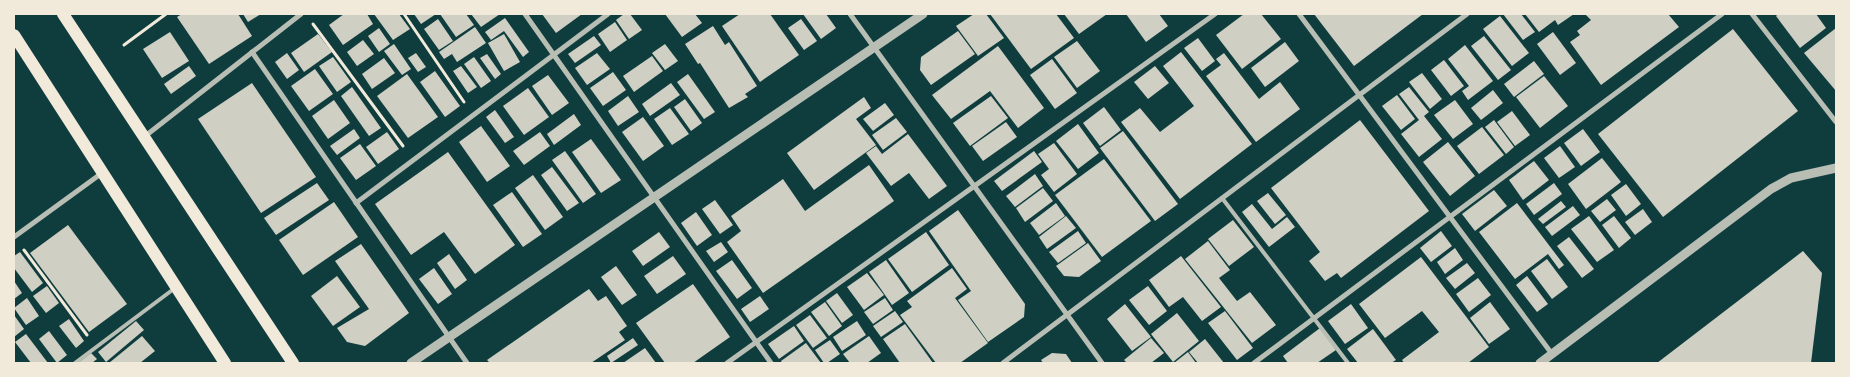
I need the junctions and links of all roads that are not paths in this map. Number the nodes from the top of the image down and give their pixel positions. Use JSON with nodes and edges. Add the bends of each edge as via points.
{"nodes":[{"id":1,"x":62,"y":14,"type":"edge"},
{"id":2,"x":301,"y":14,"type":"edge"},
{"id":3,"x":525,"y":14,"type":"edge"},
{"id":4,"x":608,"y":14,"type":"edge"},
{"id":5,"x":850,"y":14,"type":"edge"},
{"id":6,"x":923,"y":14,"type":"edge"},
{"id":7,"x":1215,"y":14,"type":"edge"},
{"id":8,"x":1299,"y":14,"type":"edge"},
{"id":9,"x":1467,"y":14,"type":"edge"},
{"id":10,"x":1722,"y":14,"type":"edge"},
{"id":11,"x":1752,"y":14,"type":"edge"},
{"id":12,"x":14,"y":35,"type":"edge"},
{"id":13,"x":874,"y":47,"type":"junction"},
{"id":14,"x":252,"y":52,"type":"junction"},
{"id":15,"x":554,"y":54,"type":"junction"},
{"id":16,"x":1360,"y":95,"type":"junction"},
{"id":17,"x":1836,"y":122,"type":"edge"},
{"id":18,"x":144,"y":137,"type":"junction"},
{"id":19,"x":1836,"y":168,"type":"edge"},
{"id":20,"x":102,"y":173,"type":"junction"},
{"id":21,"x":974,"y":186,"type":"junction"},
{"id":22,"x":654,"y":197,"type":"junction"},
{"id":23,"x":1222,"y":198,"type":"junction"},
{"id":24,"x":356,"y":203,"type":"junction"},
{"id":25,"x":1450,"y":217,"type":"junction"},
{"id":26,"x":14,"y":237,"type":"edge"},
{"id":27,"x":176,"y":288,"type":"junction"},
{"id":28,"x":1068,"y":315,"type":"junction"},
{"id":29,"x":1314,"y":319,"type":"junction"},
{"id":30,"x":449,"y":338,"type":"junction"},
{"id":31,"x":756,"y":342,"type":"junction"},
{"id":32,"x":1552,"y":354,"type":"junction"},
{"id":33,"x":75,"y":363,"type":"edge"},
{"id":34,"x":225,"y":363,"type":"edge"},
{"id":35,"x":294,"y":363,"type":"edge"},
{"id":36,"x":412,"y":363,"type":"edge"},
{"id":37,"x":467,"y":363,"type":"edge"},
{"id":38,"x":727,"y":363,"type":"edge"},
{"id":39,"x":771,"y":363,"type":"edge"},
{"id":40,"x":1003,"y":363,"type":"edge"},
{"id":41,"x":1102,"y":363,"type":"edge"},
{"id":42,"x":1254,"y":363,"type":"edge"},
{"id":43,"x":1348,"y":363,"type":"edge"},
{"id":44,"x":1540,"y":363,"type":"edge"}],
"edges":[{"from":1,"to":18,"type":"main road"},
{"from":2,"to":14,"type":"street"},
{"from":3,"to":15,"type":"street"},
{"from":4,"to":15,"type":"street"},
{"from":5,"to":13,"type":"street"},
{"from":6,"to":13,"type":"street"},
{"from":7,"to":21,"type":"street"},
{"from":8,"to":16,"type":"street"},
{"from":9,"to":16,"type":"street"},
{"from":10,"to":25,"type":"street"},
{"from":11,"to":17,"type":"street"},
{"from":12,"to":20,"type":"main road"},
{"from":13,"to":21,"type":"street"},
{"from":13,"to":22,"type":"street"},
{"from":14,"to":18,"type":"street"},
{"from":14,"to":24,"type":"street"},
{"from":15,"to":22,"type":"street"},
{"from":15,"to":24,"type":"street"},
{"from":16,"to":23,"type":"street"},
{"from":16,"to":25,"type":"street"},
{"from":18,"to":35,"type":"main road"},
{"from":19,"to":32,"type":"street","via":[[1791,178],[1771,189]]},
{"from":20,"to":26,"type":"street"},
{"from":20,"to":27,"type":"main road"},
{"from":21,"to":28,"type":"street"},
{"from":21,"to":31,"type":"street"},
{"from":22,"to":30,"type":"street"},
{"from":22,"to":31,"type":"street"},
{"from":23,"to":28,"type":"street"},
{"from":23,"to":29,"type":"lane"},
{"from":24,"to":30,"type":"street"},
{"from":25,"to":29,"type":"street"},
{"from":25,"to":32,"type":"street"},
{"from":27,"to":33,"type":"lane"},
{"from":27,"to":34,"type":"main road"},
{"from":28,"to":40,"type":"street"},
{"from":28,"to":41,"type":"street"},
{"from":29,"to":42,"type":"street"},
{"from":29,"to":43,"type":"lane"},
{"from":30,"to":36,"type":"street"},
{"from":30,"to":37,"type":"street"},
{"from":31,"to":38,"type":"street"},
{"from":31,"to":39,"type":"street"},
{"from":32,"to":44,"type":"street"}]}
